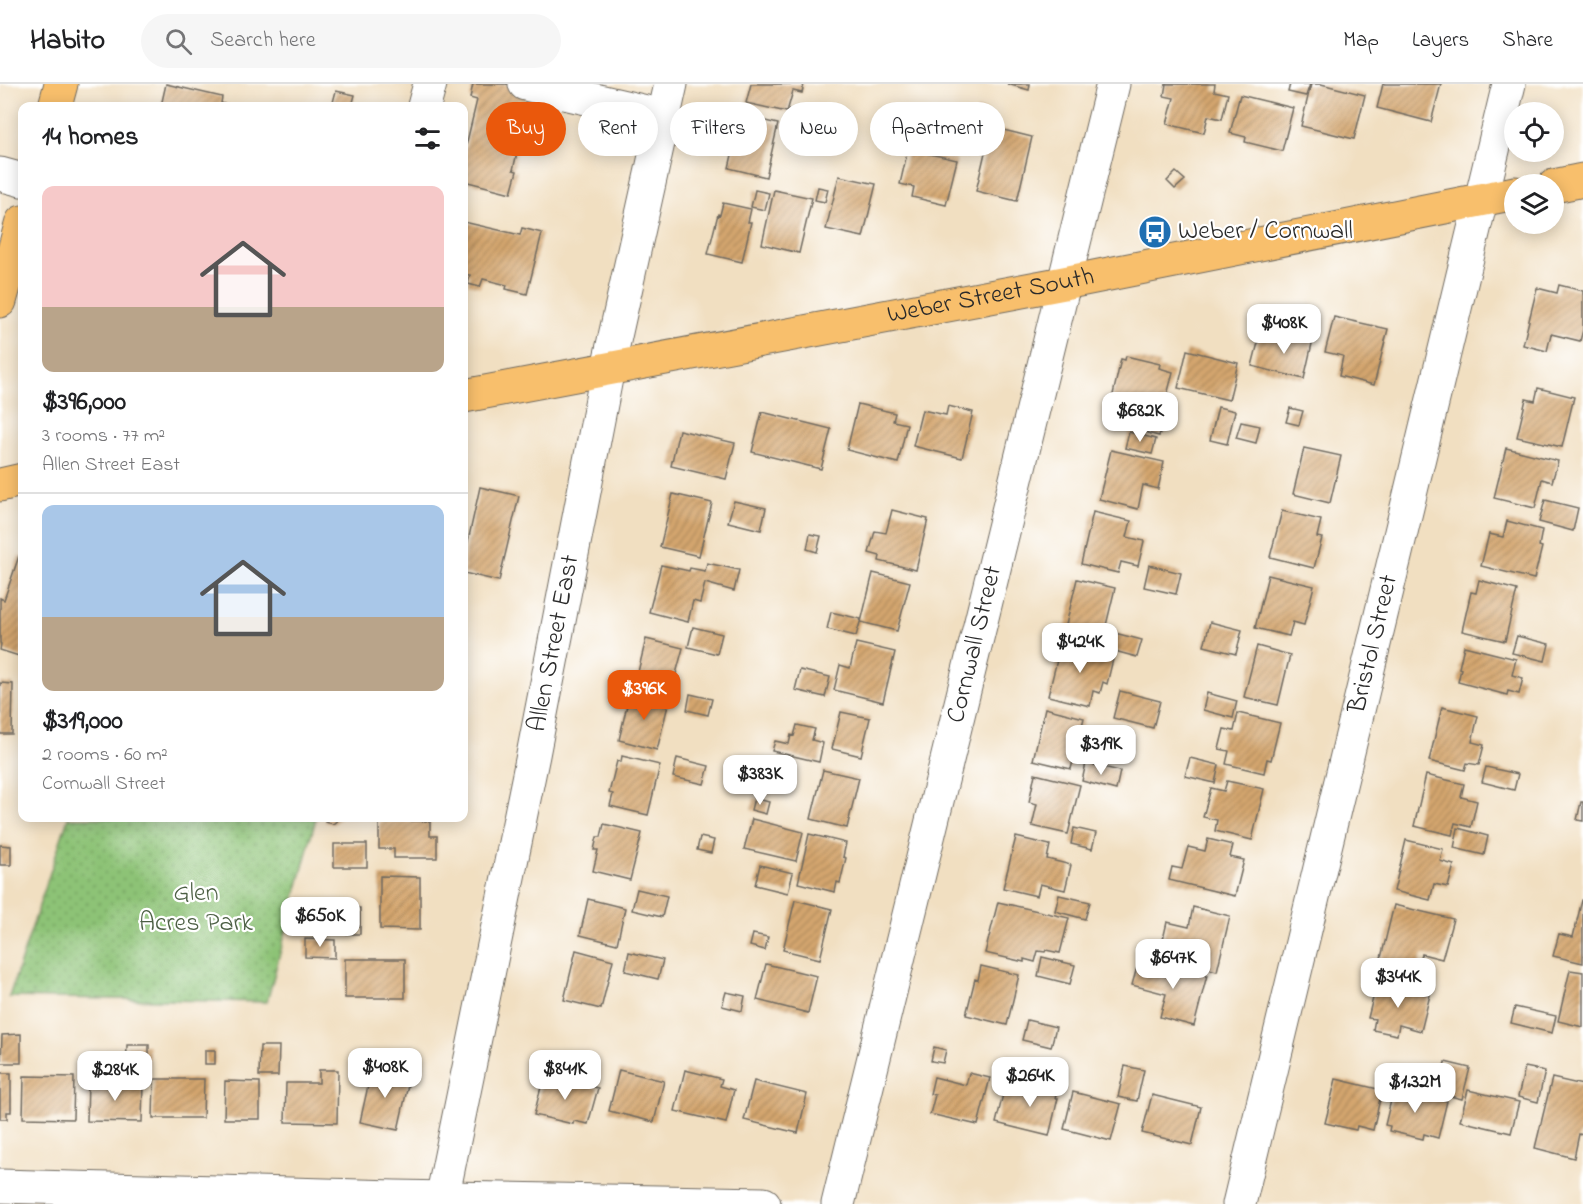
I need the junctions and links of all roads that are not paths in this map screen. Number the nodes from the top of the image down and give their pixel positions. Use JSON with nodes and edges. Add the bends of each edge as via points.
{"nodes":[{"id":1,"x":61,"y":84,"type":"edge"},
{"id":2,"x":430,"y":84,"type":"edge"},
{"id":3,"x":671,"y":84,"type":"edge"},
{"id":4,"x":1113,"y":84,"type":"edge"},
{"id":5,"x":1509,"y":84,"type":"edge"},
{"id":6,"x":540,"y":86,"type":"edge"},
{"id":7,"x":56,"y":102,"type":"edge"},
{"id":8,"x":425,"y":102,"type":"edge"},
{"id":9,"x":664,"y":116,"type":"junction"},
{"id":10,"x":0,"y":174,"type":"edge"},
{"id":11,"x":18,"y":179,"type":"edge"},
{"id":12,"x":1583,"y":180,"type":"edge"},
{"id":13,"x":1564,"y":184,"type":"edge"},
{"id":14,"x":1504,"y":195,"type":"edge"},
{"id":15,"x":1481,"y":200,"type":"junction"},
{"id":16,"x":18,"y":236,"type":"edge"},
{"id":17,"x":1064,"y":283,"type":"junction"},
{"id":18,"x":0,"y":301,"type":"edge"},
{"id":19,"x":609,"y":368,"type":"junction"},
{"id":20,"x":468,"y":395,"type":"edge"},
{"id":21,"x":18,"y":481,"type":"edge"},
{"id":22,"x":0,"y":485,"type":"edge"},
{"id":23,"x":0,"y":1186,"type":"edge"},
{"id":24,"x":442,"y":1200,"type":"edge"},
{"id":25,"x":764,"y":1204,"type":"edge"},
{"id":26,"x":838,"y":1204,"type":"edge"},
{"id":27,"x":1239,"y":1204,"type":"edge"}],
"edges":[{"from":1,"to":7,"type":"main road"},
{"from":2,"to":8,"type":"street"},
{"from":3,"to":9,"type":"street","name":"Allen Street East"},
{"from":4,"to":17,"type":"street","name":"Cornwall Street"},
{"from":5,"to":15,"type":"street","name":"Bristol Street"},
{"from":6,"to":9,"type":"street"},
{"from":9,"to":19,"type":"street","name":"Allen Street East"},
{"from":10,"to":11,"type":"street"},
{"from":12,"to":13,"type":"main road"},
{"from":14,"to":15,"type":"main road","name":"Weber Street South"},
{"from":15,"to":17,"type":"main road","name":"Weber Street South"},
{"from":15,"to":27,"type":"street","name":"Bristol Street"},
{"from":16,"to":18,"type":"main road"},
{"from":17,"to":19,"type":"main road","name":"Weber Street South"},
{"from":17,"to":26,"type":"street","name":"Cornwall Street"},
{"from":19,"to":20,"type":"main road","name":"Weber Street South"},
{"from":19,"to":24,"type":"street","name":"Allen Street East"},
{"from":21,"to":22,"type":"main road"},
{"from":23,"to":24,"type":"street"},
{"from":24,"to":25,"type":"street"}]}
